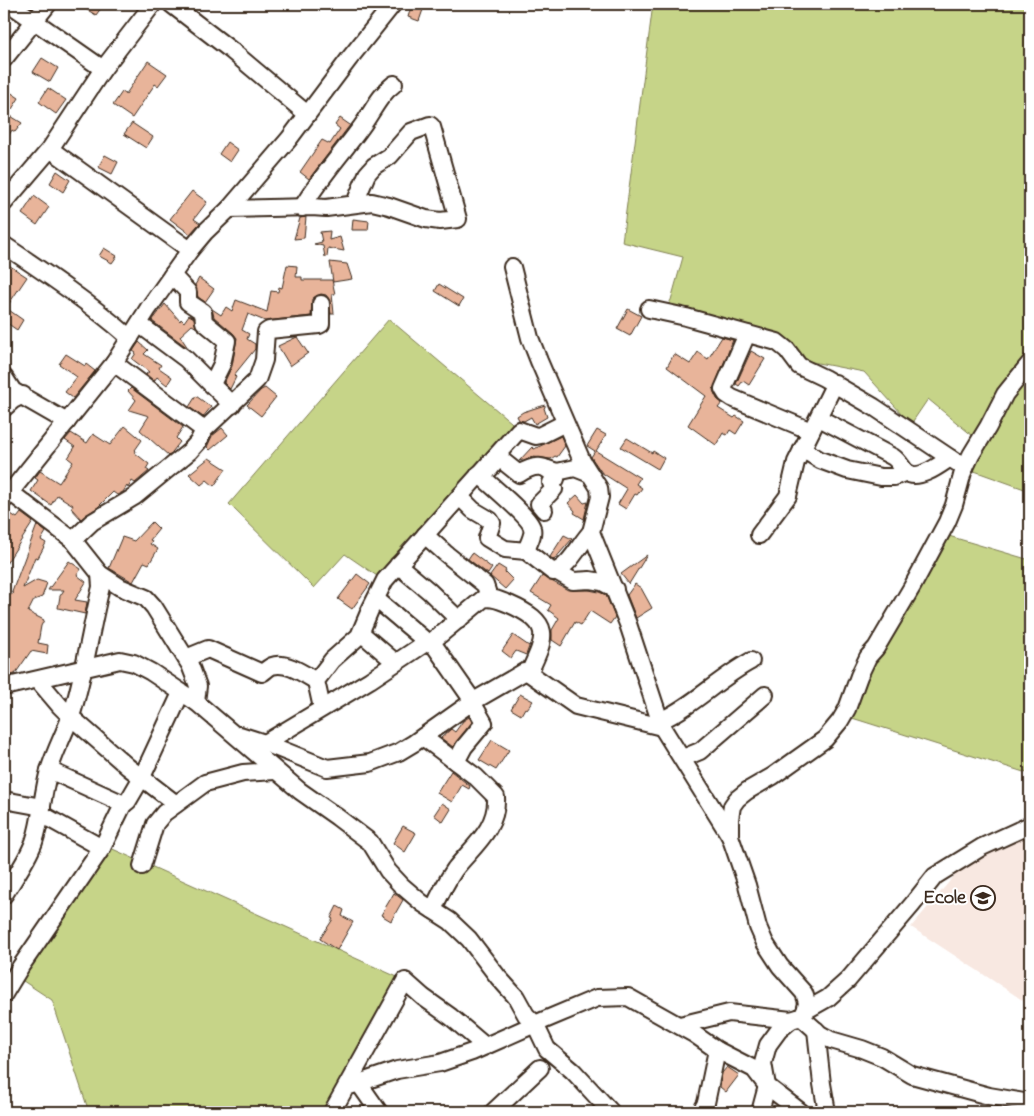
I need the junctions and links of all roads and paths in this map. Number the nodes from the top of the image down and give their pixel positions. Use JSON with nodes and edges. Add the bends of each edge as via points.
{"nodes":[{"id":1,"x":10,"y":4,"type":"edge"},
{"id":2,"x":48,"y":4,"type":"edge"},
{"id":3,"x":153,"y":4,"type":"edge"},
{"id":4,"x":171,"y":4,"type":"edge"},
{"id":5,"x":393,"y":4,"type":"edge"},
{"id":6,"x":35,"y":20,"type":"junction"},
{"id":7,"x":4,"y":59,"type":"edge"},
{"id":8,"x":103,"y":69,"type":"junction"},
{"id":9,"x":394,"y":84,"type":"dead end"},
{"id":10,"x":307,"y":114,"type":"junction"},
{"id":11,"x":50,"y":149,"type":"junction"},
{"id":12,"x":4,"y":203,"type":"edge"},
{"id":13,"x":357,"y":203,"type":"junction"},
{"id":14,"x":302,"y":208,"type":"junction"},
{"id":15,"x":229,"y":209,"type":"junction"},
{"id":16,"x":4,"y":245,"type":"edge"},
{"id":17,"x":190,"y":250,"type":"junction"},
{"id":18,"x":512,"y":267,"type":"dead end"},
{"id":19,"x":172,"y":275,"type":"junction"},
{"id":20,"x":322,"y":304,"type":"dead end"},
{"id":21,"x":649,"y":309,"type":"dead end"},
{"id":22,"x":134,"y":331,"type":"junction"},
{"id":23,"x":747,"y":334,"type":"junction"},
{"id":24,"x":114,"y":363,"type":"junction"},
{"id":25,"x":1030,"y":363,"type":"edge"},
{"id":26,"x":4,"y":377,"type":"edge"},
{"id":27,"x":835,"y":383,"type":"junction"},
{"id":28,"x":212,"y":384,"type":"junction"},
{"id":29,"x":23,"y":395,"type":"junction"},
{"id":30,"x":232,"y":405,"type":"junction"},
{"id":31,"x":4,"y":408,"type":"edge"},
{"id":32,"x":67,"y":422,"type":"junction"},
{"id":33,"x":565,"y":423,"type":"junction"},
{"id":34,"x":815,"y":424,"type":"junction"},
{"id":35,"x":204,"y":430,"type":"junction"},
{"id":36,"x":802,"y":449,"type":"junction"},
{"id":37,"x":950,"y":458,"type":"junction"},
{"id":38,"x":965,"y":468,"type":"junction"},
{"id":39,"x":548,"y":469,"type":"junction"},
{"id":40,"x":906,"y":472,"type":"junction"},
{"id":41,"x":479,"y":474,"type":"junction"},
{"id":42,"x":590,"y":474,"type":"junction"},
{"id":43,"x":7,"y":496,"type":"edge"},
{"id":44,"x":460,"y":496,"type":"junction"},
{"id":45,"x":544,"y":510,"type":"dead end"},
{"id":46,"x":591,"y":532,"type":"junction"},
{"id":47,"x":425,"y":535,"type":"junction"},
{"id":48,"x":759,"y":536,"type":"dead end"},
{"id":49,"x":73,"y":540,"type":"junction"},
{"id":50,"x":526,"y":551,"type":"junction"},
{"id":51,"x":398,"y":565,"type":"junction"},
{"id":52,"x":556,"y":571,"type":"junction"},
{"id":53,"x":100,"y":574,"type":"junction"},
{"id":54,"x":614,"y":589,"type":"junction"},
{"id":55,"x":489,"y":597,"type":"junction"},
{"id":56,"x":376,"y":599,"type":"junction"},
{"id":57,"x":459,"y":620,"type":"junction"},
{"id":58,"x":361,"y":633,"type":"junction"},
{"id":59,"x":429,"y":642,"type":"junction"},
{"id":60,"x":186,"y":658,"type":"junction"},
{"id":61,"x":751,"y":661,"type":"dead end"},
{"id":62,"x":395,"y":662,"type":"junction"},
{"id":63,"x":82,"y":669,"type":"junction"},
{"id":64,"x":529,"y":673,"type":"junction"},
{"id":65,"x":38,"y":680,"type":"junction"},
{"id":66,"x":316,"y":681,"type":"junction"},
{"id":67,"x":4,"y":687,"type":"edge"},
{"id":68,"x":181,"y":693,"type":"junction"},
{"id":69,"x":765,"y":695,"type":"dead end"},
{"id":70,"x":472,"y":701,"type":"junction"},
{"id":71,"x":196,"y":702,"type":"junction"},
{"id":72,"x":322,"y":708,"type":"junction"},
{"id":73,"x":71,"y":717,"type":"junction"},
{"id":74,"x":661,"y":724,"type":"junction"},
{"id":75,"x":232,"y":733,"type":"junction"},
{"id":76,"x":422,"y":737,"type":"junction"},
{"id":77,"x":265,"y":743,"type":"junction"},
{"id":78,"x":683,"y":758,"type":"junction"},
{"id":79,"x":456,"y":762,"type":"junction"},
{"id":80,"x":49,"y":770,"type":"junction"},
{"id":81,"x":275,"y":771,"type":"junction"},
{"id":82,"x":142,"y":777,"type":"junction"},
{"id":83,"x":4,"y":800,"type":"edge"},
{"id":84,"x":124,"y":804,"type":"junction"},
{"id":85,"x":176,"y":804,"type":"junction"},
{"id":86,"x":41,"y":811,"type":"junction"},
{"id":87,"x":1030,"y":825,"type":"edge"},
{"id":88,"x":730,"y":836,"type":"junction"},
{"id":89,"x":102,"y":848,"type":"junction"},
{"id":90,"x":142,"y":866,"type":"dead end"},
{"id":91,"x":4,"y":892,"type":"edge"},
{"id":92,"x":433,"y":910,"type":"junction"},
{"id":93,"x":4,"y":993,"type":"edge"},
{"id":94,"x":799,"y":1016,"type":"junction"},
{"id":95,"x":535,"y":1024,"type":"junction"},
{"id":96,"x":680,"y":1025,"type":"junction"},
{"id":97,"x":816,"y":1030,"type":"junction"},
{"id":98,"x":485,"y":1046,"type":"junction"},
{"id":99,"x":717,"y":1050,"type":"junction"},
{"id":100,"x":540,"y":1068,"type":"dead end"},
{"id":101,"x":353,"y":1084,"type":"junction"},
{"id":102,"x":768,"y":1086,"type":"junction"},
{"id":103,"x":1030,"y":1103,"type":"edge"},
{"id":104,"x":332,"y":1112,"type":"edge"},
{"id":105,"x":378,"y":1112,"type":"edge"},
{"id":106,"x":493,"y":1112,"type":"edge"},
{"id":107,"x":611,"y":1112,"type":"edge"},
{"id":108,"x":702,"y":1112,"type":"edge"},
{"id":109,"x":760,"y":1112,"type":"edge"},
{"id":110,"x":801,"y":1112,"type":"edge"},
{"id":111,"x":827,"y":1112,"type":"edge"}],
"edges":[{"from":1,"to":6,"type":"street"},
{"from":2,"to":6,"type":"street"},
{"from":3,"to":8,"type":"street"},
{"from":4,"to":10,"type":"street"},
{"from":5,"to":10,"type":"street"},
{"from":6,"to":7,"type":"street"},
{"from":6,"to":8,"type":"street"},
{"from":8,"to":11,"type":"street"},
{"from":9,"to":14,"type":"street","via":[[386,90]]},
{"from":10,"to":15,"type":"street"},
{"from":11,"to":12,"type":"street"},
{"from":11,"to":17,"type":"street"},
{"from":13,"to":13,"type":"street","via":[[367,174],[374,166],[390,156],[411,132],[430,125],[458,219],[440,221],[372,202]]},
{"from":13,"to":14,"type":"street"},
{"from":14,"to":15,"type":"street"},
{"from":15,"to":17,"type":"street"},
{"from":16,"to":22,"type":"street","via":[[105,316]]},
{"from":17,"to":19,"type":"street"},
{"from":18,"to":33,"type":"street","via":[[530,338]]},
{"from":19,"to":22,"type":"street"},
{"from":19,"to":28,"type":"street","via":[[188,292],[188,302],[203,312],[204,322],[227,341],[222,364]]},
{"from":20,"to":30,"type":"street","via":[[320,325],[266,332],[261,373]]},
{"from":21,"to":23,"type":"street"},
{"from":22,"to":24,"type":"street"},
{"from":22,"to":28,"type":"street","via":[[186,359]]},
{"from":23,"to":27,"type":"street","via":[[777,342],[799,366]]},
{"from":23,"to":34,"type":"street","via":[[724,389],[726,394]]},
{"from":24,"to":32,"type":"street"},
{"from":24,"to":35,"type":"street"},
{"from":25,"to":38,"type":"street","via":[[1005,394]]},
{"from":26,"to":29,"type":"street","via":[[14,390]]},
{"from":27,"to":34,"type":"street"},
{"from":27,"to":37,"type":"street"},
{"from":28,"to":30,"type":"street"},
{"from":29,"to":31,"type":"street"},
{"from":29,"to":32,"type":"street"},
{"from":30,"to":35,"type":"street"},
{"from":32,"to":43,"type":"street"},
{"from":33,"to":41,"type":"street","via":[[536,436],[519,430]]},
{"from":33,"to":42,"type":"street"},
{"from":34,"to":36,"type":"street"},
{"from":34,"to":40,"type":"street","via":[[893,456]]},
{"from":35,"to":49,"type":"street","via":[[190,451],[134,497],[92,522]]},
{"from":36,"to":40,"type":"street","via":[[847,470],[881,477],[894,477]]},
{"from":36,"to":48,"type":"street","via":[[788,496]]},
{"from":37,"to":38,"type":"street"},
{"from":37,"to":40,"type":"street","via":[[928,472]]},
{"from":38,"to":88,"type":"street","via":[[947,522],[912,588],[868,657],[844,715],[825,739],[737,799],[732,806]]},
{"from":39,"to":41,"type":"street","via":[[530,467],[519,474],[499,458],[486,473]]},
{"from":39,"to":42,"type":"street","via":[[557,472],[575,468]]},
{"from":39,"to":45,"type":"street","via":[[556,479],[551,483],[554,489],[539,504]]},
{"from":41,"to":44,"type":"street"},
{"from":41,"to":50,"type":"street","via":[[531,524],[533,530]]},
{"from":42,"to":46,"type":"street","via":[[599,488],[600,498]]},
{"from":43,"to":49,"type":"street"},
{"from":44,"to":47,"type":"street"},
{"from":44,"to":50,"type":"street","via":[[492,523],[486,538],[505,549]]},
{"from":46,"to":52,"type":"street","via":[[573,556]]},
{"from":46,"to":54,"type":"street"},
{"from":47,"to":51,"type":"street"},
{"from":47,"to":55,"type":"street","via":[[485,585]]},
{"from":49,"to":53,"type":"street"},
{"from":50,"to":52,"type":"street"},
{"from":51,"to":56,"type":"street","via":[[385,580]]},
{"from":51,"to":57,"type":"street"},
{"from":52,"to":54,"type":"street","via":[[573,581],[602,582]]},
{"from":53,"to":60,"type":"street","via":[[146,598]]},
{"from":53,"to":63,"type":"street","via":[[101,587]]},
{"from":54,"to":74,"type":"street"},
{"from":55,"to":57,"type":"street"},
{"from":55,"to":64,"type":"street","via":[[525,612],[541,627],[542,645]]},
{"from":56,"to":58,"type":"street"},
{"from":56,"to":59,"type":"street"},
{"from":57,"to":59,"type":"street"},
{"from":58,"to":62,"type":"street"},
{"from":58,"to":66,"type":"street","via":[[332,660]]},
{"from":59,"to":62,"type":"street"},
{"from":59,"to":70,"type":"street"},
{"from":60,"to":66,"type":"street","via":[[208,649],[262,673],[280,665]]},
{"from":60,"to":71,"type":"street","via":[[198,686]]},
{"from":61,"to":74,"type":"street"},
{"from":62,"to":72,"type":"street"},
{"from":63,"to":65,"type":"street"},
{"from":63,"to":68,"type":"street","via":[[125,660],[151,672]]},
{"from":63,"to":73,"type":"street"},
{"from":64,"to":70,"type":"street","via":[[519,674]]},
{"from":64,"to":74,"type":"street","via":[[576,706]]},
{"from":65,"to":67,"type":"street"},
{"from":65,"to":73,"type":"street"},
{"from":66,"to":72,"type":"street"},
{"from":68,"to":71,"type":"street"},
{"from":68,"to":82,"type":"street"},
{"from":69,"to":78,"type":"street","via":[[700,751]]},
{"from":70,"to":76,"type":"street"},
{"from":70,"to":79,"type":"street","via":[[484,723]]},
{"from":71,"to":75,"type":"street"},
{"from":72,"to":77,"type":"street"},
{"from":73,"to":80,"type":"street"},
{"from":73,"to":82,"type":"street"},
{"from":74,"to":78,"type":"street"},
{"from":75,"to":77,"type":"street"},
{"from":75,"to":81,"type":"street"},
{"from":76,"to":77,"type":"street","via":[[399,752],[370,763],[327,768]]},
{"from":76,"to":79,"type":"street"},
{"from":78,"to":88,"type":"street"},
{"from":79,"to":92,"type":"street","via":[[476,777],[496,797],[496,801],[485,835],[455,869]]},
{"from":80,"to":84,"type":"street"},
{"from":80,"to":86,"type":"street"},
{"from":81,"to":85,"type":"street","via":[[243,773],[205,783]]},
{"from":81,"to":92,"type":"street","via":[[370,842],[388,871]]},
{"from":82,"to":84,"type":"street"},
{"from":82,"to":85,"type":"street"},
{"from":83,"to":86,"type":"street"},
{"from":84,"to":89,"type":"street"},
{"from":85,"to":90,"type":"street","via":[[155,824]]},
{"from":86,"to":89,"type":"street"},
{"from":86,"to":91,"type":"street","via":[[34,842]]},
{"from":87,"to":94,"type":"street","via":[[982,847],[935,876],[848,980],[828,998]]},
{"from":88,"to":94,"type":"street","via":[[765,943],[804,993],[807,1003]]},
{"from":89,"to":93,"type":"street"},
{"from":92,"to":95,"type":"street","via":[[469,939]]},
{"from":94,"to":96,"type":"street","via":[[729,1013]]},
{"from":94,"to":97,"type":"street"},
{"from":94,"to":102,"type":"street","via":[[779,1030],[768,1045],[763,1063]]},
{"from":95,"to":96,"type":"street","via":[[598,998],[628,997]]},
{"from":95,"to":98,"type":"street"},
{"from":95,"to":107,"type":"street","via":[[547,1049],[573,1071]]},
{"from":96,"to":99,"type":"street"},
{"from":97,"to":103,"type":"street","via":[[832,1040],[882,1057],[912,1075],[989,1096]]},
{"from":97,"to":111,"type":"street"},
{"from":98,"to":101,"type":"street","via":[[440,1063],[397,1070]]},
{"from":98,"to":101,"type":"street","via":[[405,981]]},
{"from":99,"to":102,"type":"street","via":[[754,1069]]},
{"from":99,"to":108,"type":"street"},
{"from":100,"to":106,"type":"street"},
{"from":101,"to":104,"type":"street"},
{"from":101,"to":105,"type":"street"},
{"from":102,"to":109,"type":"street"},
{"from":102,"to":110,"type":"street"}]}
